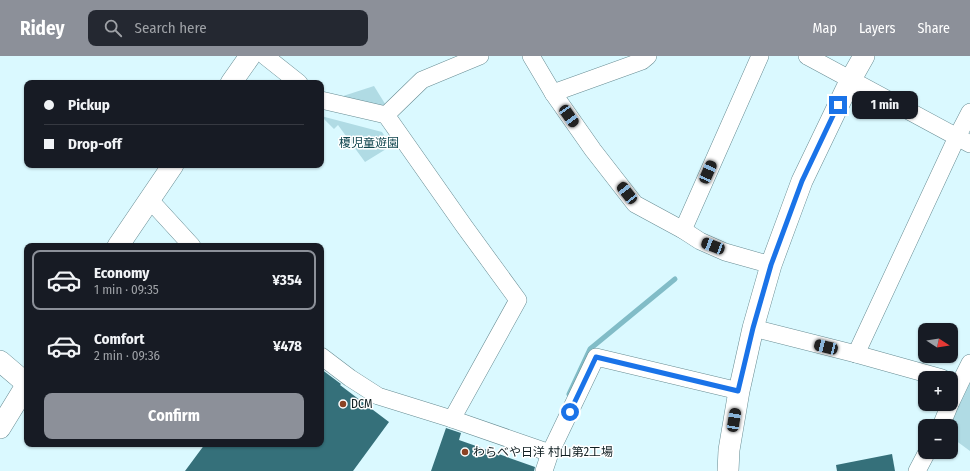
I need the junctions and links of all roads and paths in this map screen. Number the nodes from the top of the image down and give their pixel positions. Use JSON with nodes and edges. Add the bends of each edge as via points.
{"nodes":[{"id":1,"x":250,"y":56,"type":"edge"},
{"id":2,"x":265,"y":56,"type":"edge"},
{"id":3,"x":480,"y":56,"type":"edge"},
{"id":4,"x":531,"y":56,"type":"edge"},
{"id":5,"x":648,"y":56,"type":"edge"},
{"id":6,"x":760,"y":56,"type":"edge"},
{"id":7,"x":807,"y":56,"type":"edge"},
{"id":8,"x":864,"y":56,"type":"edge"},
{"id":9,"x":450,"y":62,"type":"edge"},
{"id":10,"x":851,"y":79,"type":"junction"},
{"id":11,"x":233,"y":80,"type":"edge"},
{"id":12,"x":295,"y":80,"type":"edge"},
{"id":13,"x":553,"y":93,"type":"junction"},
{"id":14,"x":324,"y":101,"type":"edge"},
{"id":15,"x":970,"y":112,"type":"edge"},
{"id":16,"x":386,"y":115,"type":"junction"},
{"id":17,"x":963,"y":140,"type":"edge"},
{"id":18,"x":171,"y":168,"type":"edge"},
{"id":19,"x":150,"y":199,"type":"junction"},
{"id":20,"x":683,"y":230,"type":"junction"},
{"id":21,"x":120,"y":243,"type":"edge"},
{"id":22,"x":189,"y":243,"type":"edge"},
{"id":23,"x":771,"y":265,"type":"junction"},
{"id":24,"x":753,"y":328,"type":"junction"},
{"id":25,"x":856,"y":354,"type":"junction"},
{"id":26,"x":324,"y":358,"type":"edge"},
{"id":27,"x":0,"y":361,"type":"edge"},
{"id":28,"x":970,"y":363,"type":"edge"},
{"id":29,"x":918,"y":371,"type":"edge"},
{"id":30,"x":24,"y":381,"type":"edge"},
{"id":31,"x":960,"y":381,"type":"edge"},
{"id":32,"x":24,"y":389,"type":"edge"},
{"id":33,"x":738,"y":391,"type":"junction"},
{"id":34,"x":452,"y":419,"type":"junction"},
{"id":35,"x":0,"y":428,"type":"edge"},
{"id":36,"x":550,"y":453,"type":"junction"},
{"id":37,"x":923,"y":459,"type":"edge"},
{"id":38,"x":544,"y":471,"type":"edge"},
{"id":39,"x":728,"y":471,"type":"edge"},
{"id":40,"x":917,"y":471,"type":"edge"}],
"edges":[{"from":1,"to":11,"type":"street"},
{"from":2,"to":12,"type":"street"},
{"from":3,"to":9,"type":"street"},
{"from":4,"to":13,"type":"street"},
{"from":5,"to":13,"type":"street","via":[[642,61]]},
{"from":6,"to":20,"type":"street"},
{"from":7,"to":10,"type":"street"},
{"from":8,"to":10,"type":"street"},
{"from":9,"to":16,"type":"street","via":[[422,80]]},
{"from":10,"to":17,"type":"street"},
{"from":10,"to":23,"type":"street","via":[[802,181]]},
{"from":13,"to":20,"type":"street","via":[[635,204]]},
{"from":14,"to":16,"type":"street"},
{"from":15,"to":17,"type":"street"},
{"from":16,"to":34,"type":"street","via":[[518,300]]},
{"from":17,"to":25,"type":"street"},
{"from":18,"to":19,"type":"street"},
{"from":19,"to":21,"type":"street"},
{"from":19,"to":22,"type":"street"},
{"from":20,"to":23,"type":"street","via":[[700,242],[725,252]]},
{"from":23,"to":24,"type":"street"},
{"from":24,"to":25,"type":"street"},
{"from":24,"to":33,"type":"street"},
{"from":25,"to":29,"type":"street"},
{"from":26,"to":34,"type":"street","via":[[378,396]]},
{"from":27,"to":30,"type":"street"},
{"from":28,"to":31,"type":"street"},
{"from":32,"to":35,"type":"street"},
{"from":33,"to":36,"type":"street","via":[[596,357]]},
{"from":33,"to":39,"type":"street"},
{"from":34,"to":36,"type":"street"},
{"from":36,"to":38,"type":"street"},
{"from":37,"to":40,"type":"street"}]}
